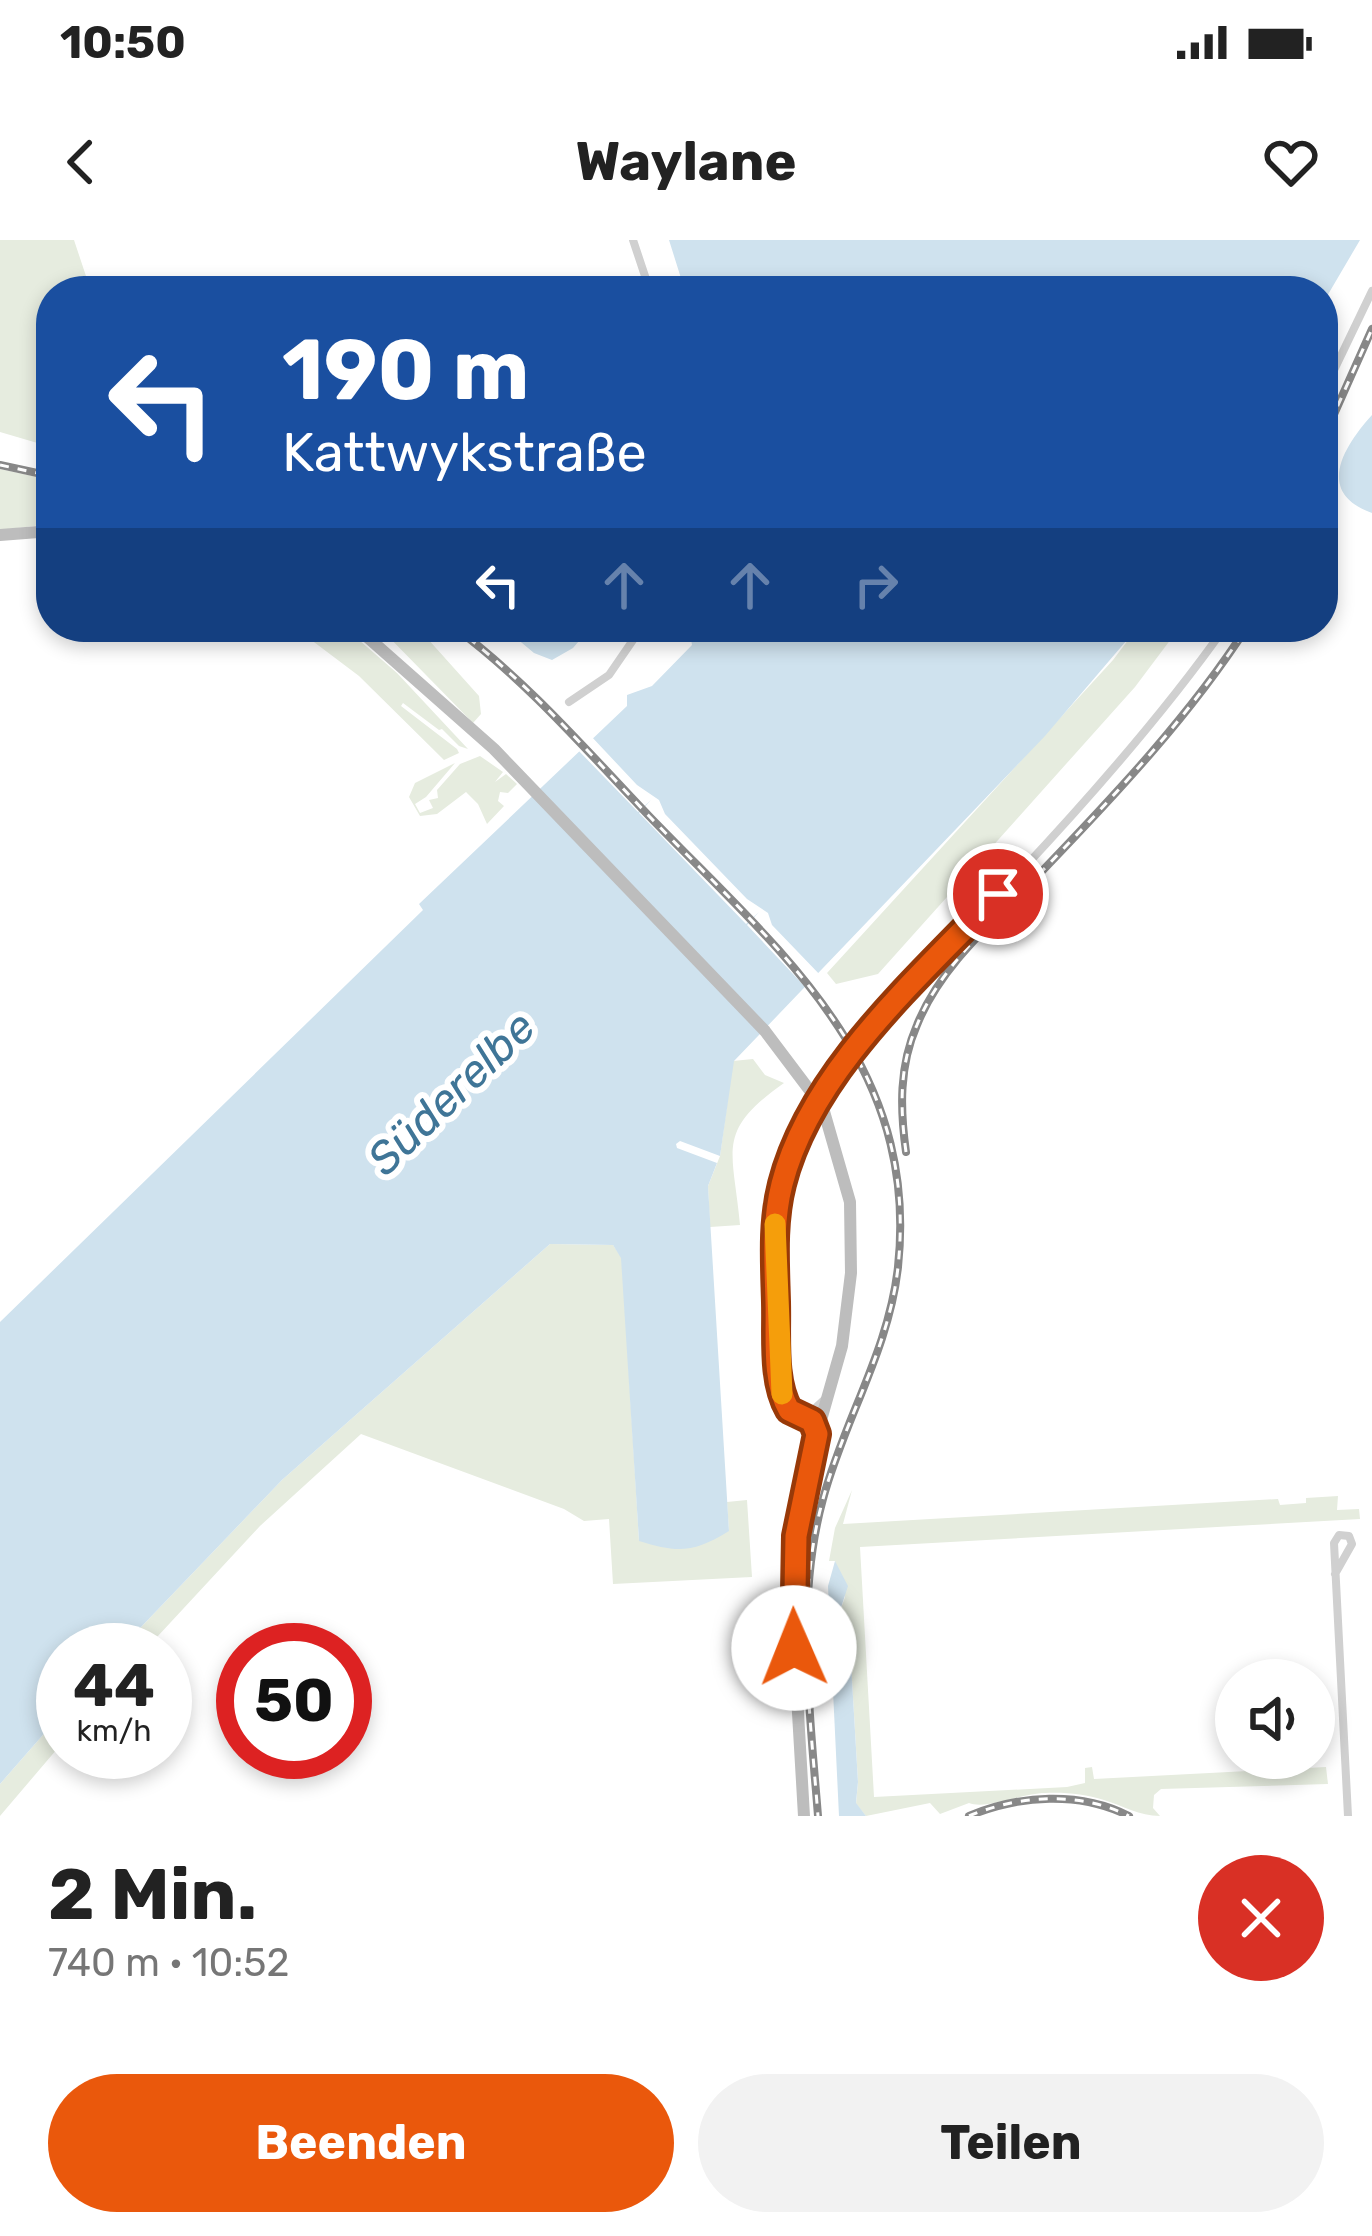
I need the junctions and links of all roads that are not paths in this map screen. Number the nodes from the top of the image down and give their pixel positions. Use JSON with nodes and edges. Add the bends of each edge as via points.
{"nodes":[{"id":1,"x":633,"y":240,"type":"edge"},
{"id":2,"x":645,"y":276,"type":"edge"},
{"id":3,"x":1372,"y":291,"type":"edge"},
{"id":4,"x":1338,"y":362,"type":"edge"},
{"id":5,"x":36,"y":532,"type":"edge"},
{"id":6,"x":0,"y":535,"type":"edge"},
{"id":7,"x":374,"y":642,"type":"edge"},
{"id":8,"x":632,"y":642,"type":"edge"},
{"id":9,"x":1213,"y":642,"type":"edge"},
{"id":10,"x":569,"y":702,"type":"dead end"},
{"id":11,"x":830,"y":1395,"type":"junction"},
{"id":12,"x":796,"y":1414,"type":"junction"},
{"id":13,"x":817,"y":1434,"type":"junction"},
{"id":14,"x":1335,"y":1574,"type":"dead end"},
{"id":15,"x":803,"y":1816,"type":"edge"},
{"id":16,"x":1348,"y":1816,"type":"edge"}],
"edges":[{"from":1,"to":2,"type":"street"},
{"from":3,"to":4,"type":"street"},
{"from":5,"to":6,"type":"main road"},
{"from":7,"to":11,"type":"main road","via":[[532,789],[766,1031],[808,1088],[834,1151],[850,1230],[848,1317]]},
{"from":8,"to":10,"type":"street","via":[[609,675]]},
{"from":9,"to":12,"type":"street","via":[[1085,802],[866,1036],[810,1113],[790,1156],[774,1242],[782,1394]]},
{"from":11,"to":12,"type":"street"},
{"from":11,"to":13,"type":"main road"},
{"from":12,"to":13,"type":"street"},
{"from":13,"to":15,"type":"main road","via":[[792,1595]]},
{"from":14,"to":16,"type":"street"}]}
